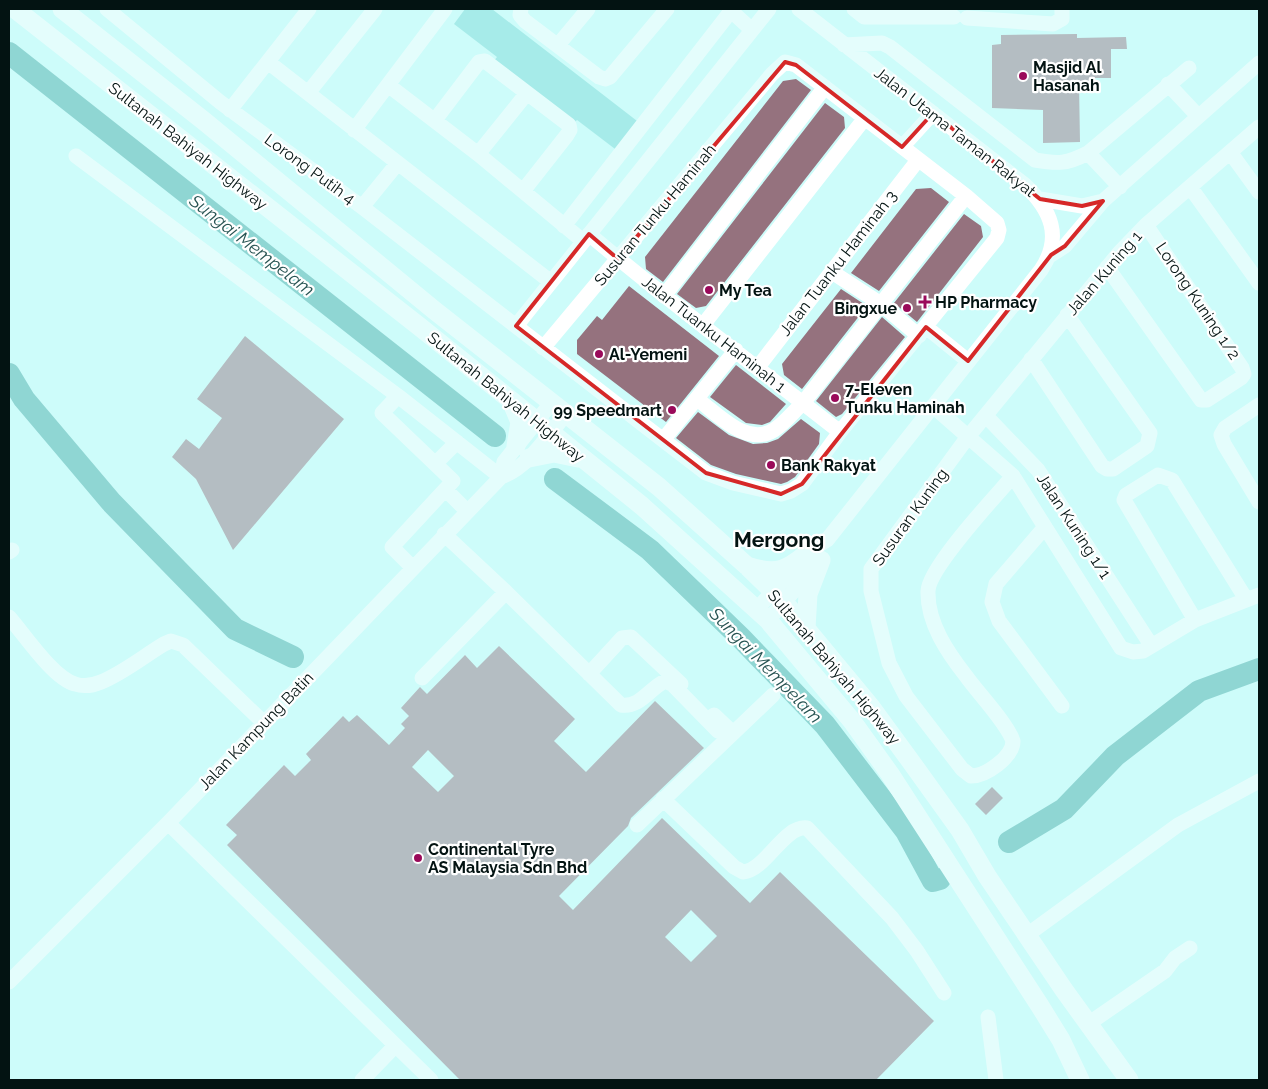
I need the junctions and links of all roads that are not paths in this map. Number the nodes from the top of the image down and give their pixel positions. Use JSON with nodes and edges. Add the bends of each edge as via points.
{"nodes":[{"id":1,"x":15,"y":9,"type":"edge"},
{"id":2,"x":62,"y":9,"type":"edge"},
{"id":3,"x":106,"y":9,"type":"edge"},
{"id":4,"x":375,"y":9,"type":"edge"},
{"id":5,"x":445,"y":9,"type":"edge"},
{"id":6,"x":521,"y":9,"type":"edge"},
{"id":7,"x":588,"y":9,"type":"edge"},
{"id":8,"x":667,"y":9,"type":"edge"},
{"id":9,"x":769,"y":9,"type":"edge"},
{"id":10,"x":798,"y":9,"type":"edge"},
{"id":11,"x":854,"y":9,"type":"edge"},
{"id":12,"x":1062,"y":9,"type":"edge"},
{"id":13,"x":730,"y":10,"type":"edge"},
{"id":14,"x":303,"y":11,"type":"edge"},
{"id":15,"x":752,"y":30,"type":"junction"},
{"id":16,"x":844,"y":44,"type":"junction"},
{"id":17,"x":558,"y":46,"type":"junction"},
{"id":18,"x":127,"y":60,"type":"junction"},
{"id":19,"x":268,"y":62,"type":"junction"},
{"id":20,"x":1259,"y":63,"type":"edge"},
{"id":21,"x":1189,"y":68,"type":"dead end"},
{"id":22,"x":107,"y":82,"type":"junction"},
{"id":23,"x":1168,"y":84,"type":"junction"},
{"id":24,"x":388,"y":85,"type":"junction"},
{"id":25,"x":825,"y":87,"type":"junction"},
{"id":26,"x":308,"y":93,"type":"junction"},
{"id":27,"x":527,"y":93,"type":"junction"},
{"id":28,"x":230,"y":110,"type":"junction"},
{"id":29,"x":933,"y":113,"type":"junction"},
{"id":30,"x":1198,"y":116,"type":"junction"},
{"id":31,"x":865,"y":118,"type":"junction"},
{"id":32,"x":435,"y":120,"type":"junction"},
{"id":33,"x":1259,"y":127,"type":"edge"},
{"id":34,"x":354,"y":130,"type":"junction"},
{"id":35,"x":902,"y":148,"type":"junction"},
{"id":36,"x":1230,"y":152,"type":"junction"},
{"id":37,"x":1088,"y":153,"type":"junction"},
{"id":38,"x":478,"y":154,"type":"junction"},
{"id":39,"x":76,"y":156,"type":"dead end"},
{"id":40,"x":918,"y":160,"type":"junction"},
{"id":41,"x":397,"y":164,"type":"junction"},
{"id":42,"x":1190,"y":187,"type":"junction"},
{"id":43,"x":1120,"y":188,"type":"junction"},
{"id":44,"x":523,"y":191,"type":"junction"},
{"id":45,"x":1259,"y":192,"type":"edge"},
{"id":46,"x":966,"y":196,"type":"junction"},
{"id":47,"x":1040,"y":199,"type":"junction"},
{"id":48,"x":1103,"y":201,"type":"junction"},
{"id":49,"x":362,"y":207,"type":"junction"},
{"id":50,"x":1146,"y":225,"type":"junction"},
{"id":51,"x":564,"y":226,"type":"junction"},
{"id":52,"x":586,"y":238,"type":"junction"},
{"id":53,"x":1051,"y":255,"type":"junction"},
{"id":54,"x":618,"y":259,"type":"junction"},
{"id":55,"x":1107,"y":267,"type":"junction"},
{"id":56,"x":832,"y":272,"type":"junction"},
{"id":57,"x":551,"y":282,"type":"junction"},
{"id":58,"x":1259,"y":283,"type":"edge"},
{"id":59,"x":664,"y":296,"type":"junction"},
{"id":60,"x":881,"y":304,"type":"junction"},
{"id":61,"x":1067,"y":315,"type":"junction"},
{"id":62,"x":702,"y":325,"type":"junction"},
{"id":63,"x":516,"y":326,"type":"junction"},
{"id":64,"x":922,"y":332,"type":"junction"},
{"id":65,"x":543,"y":348,"type":"junction"},
{"id":66,"x":736,"y":350,"type":"junction"},
{"id":67,"x":1031,"y":359,"type":"junction"},
{"id":68,"x":968,"y":362,"type":"junction"},
{"id":69,"x":758,"y":366,"type":"junction"},
{"id":70,"x":398,"y":396,"type":"junction"},
{"id":71,"x":508,"y":398,"type":"junction"},
{"id":72,"x":697,"y":398,"type":"junction"},
{"id":73,"x":803,"y":403,"type":"junction"},
{"id":74,"x":1259,"y":405,"type":"edge"},
{"id":75,"x":932,"y":406,"type":"junction"},
{"id":76,"x":559,"y":408,"type":"junction"},
{"id":77,"x":986,"y":416,"type":"junction"},
{"id":78,"x":536,"y":420,"type":"junction"},
{"id":79,"x":840,"y":432,"type":"junction"},
{"id":80,"x":550,"y":433,"type":"junction"},
{"id":81,"x":968,"y":438,"type":"junction"},
{"id":82,"x":663,"y":440,"type":"junction"},
{"id":83,"x":457,"y":442,"type":"junction"},
{"id":84,"x":522,"y":452,"type":"junction"},
{"id":85,"x":584,"y":460,"type":"junction"},
{"id":86,"x":436,"y":463,"type":"junction"},
{"id":87,"x":501,"y":476,"type":"junction"},
{"id":88,"x":1013,"y":476,"type":"junction"},
{"id":89,"x":446,"y":490,"type":"junction"},
{"id":90,"x":1259,"y":502,"type":"edge"},
{"id":91,"x":467,"y":511,"type":"junction"},
{"id":92,"x":1045,"y":528,"type":"junction"},
{"id":93,"x":444,"y":534,"type":"junction"},
{"id":94,"x":816,"y":555,"type":"junction"},
{"id":95,"x":747,"y":566,"type":"junction"},
{"id":96,"x":412,"y":567,"type":"junction"},
{"id":97,"x":506,"y":592,"type":"junction"},
{"id":98,"x":779,"y":597,"type":"junction"},
{"id":99,"x":1252,"y":597,"type":"edge"},
{"id":100,"x":762,"y":615,"type":"junction"},
{"id":101,"x":9,"y":616,"type":"edge"},
{"id":102,"x":1195,"y":620,"type":"junction"},
{"id":103,"x":806,"y":628,"type":"junction"},
{"id":104,"x":1151,"y":645,"type":"junction"},
{"id":105,"x":589,"y":674,"type":"junction"},
{"id":106,"x":422,"y":678,"type":"dead end"},
{"id":107,"x":773,"y":695,"type":"dead end"},
{"id":108,"x":1062,"y":706,"type":"dead end"},
{"id":109,"x":264,"y":723,"type":"junction"},
{"id":110,"x":725,"y":732,"type":"junction"},
{"id":111,"x":1259,"y":781,"type":"edge"},
{"id":112,"x":663,"y":799,"type":"junction"},
{"id":113,"x":168,"y":823,"type":"junction"},
{"id":114,"x":637,"y":825,"type":"dead end"},
{"id":115,"x":1027,"y":936,"type":"junction"},
{"id":116,"x":1190,"y":948,"type":"dead end"},
{"id":117,"x":9,"y":982,"type":"edge"},
{"id":118,"x":944,"y":993,"type":"dead end"},
{"id":119,"x":988,"y":1016,"type":"dead end"},
{"id":120,"x":1088,"y":1024,"type":"junction"},
{"id":121,"x":395,"y":1046,"type":"junction"},
{"id":122,"x":1075,"y":1078,"type":"edge"},
{"id":123,"x":362,"y":1080,"type":"edge"},
{"id":124,"x":430,"y":1080,"type":"edge"},
{"id":125,"x":996,"y":1080,"type":"edge"},
{"id":126,"x":1129,"y":1080,"type":"edge"}],
"edges":[{"from":1,"to":22,"type":"main road","name":"Sultanah Bahiyah Highway"},
{"from":2,"to":18,"type":"main road","name":"Sultanah Bahiyah Highway"},
{"from":3,"to":28,"type":"street","name":"Lorong Putih 4"},
{"from":4,"to":26,"type":"street"},
{"from":5,"to":24,"type":"street"},
{"from":6,"to":17,"type":"street","via":[[524,21]]},
{"from":7,"to":17,"type":"street"},
{"from":8,"to":17,"type":"street","via":[[605,79]]},
{"from":9,"to":15,"type":"street"},
{"from":10,"to":16,"type":"street","name":"Jalan Utama Taman Rakyat"},
{"from":11,"to":12,"type":"street","via":[[864,17],[960,18],[1053,24],[1062,19]]},
{"from":13,"to":15,"type":"street"},
{"from":13,"to":51,"type":"street"},
{"from":14,"to":19,"type":"street"},
{"from":15,"to":52,"type":"street"},
{"from":16,"to":29,"type":"street","name":"Jalan Utama Taman Rakyat"},
{"from":16,"to":37,"type":"street","via":[[882,43],[890,47],[1035,160],[1060,164]]},
{"from":18,"to":22,"type":"main road"},
{"from":18,"to":76,"type":"main road","name":"Sultanah Bahiyah Highway"},
{"from":19,"to":26,"type":"street"},
{"from":19,"to":28,"type":"street"},
{"from":20,"to":30,"type":"street"},
{"from":21,"to":23,"type":"street"},
{"from":22,"to":71,"type":"main road","name":"Sultanah Bahiyah Highway"},
{"from":23,"to":30,"type":"street"},
{"from":23,"to":37,"type":"street"},
{"from":24,"to":32,"type":"street","name":"Jalan Tuanku Haminah 1"},
{"from":24,"to":34,"type":"street"},
{"from":25,"to":31,"type":"street","name":"Susuran Tunku Haminah"},
{"from":25,"to":54,"type":"street","name":"Susuran Tunku Haminah","via":[[796,65],[785,62]]},
{"from":25,"to":59,"type":"street"},
{"from":26,"to":34,"type":"street"},
{"from":27,"to":32,"type":"street","via":[[489,63],[479,62]]},
{"from":27,"to":38,"type":"street"},
{"from":27,"to":44,"type":"street","via":[[569,125],[570,130]]},
{"from":28,"to":49,"type":"street","name":"Lorong Putih 4"},
{"from":29,"to":35,"type":"street"},
{"from":29,"to":47,"type":"street","name":"Jalan Utama Taman Rakyat"},
{"from":30,"to":43,"type":"street"},
{"from":31,"to":35,"type":"street","name":"Susuran Tunku Haminah"},
{"from":31,"to":62,"type":"street"},
{"from":32,"to":38,"type":"street","name":"Jalan Tuanku Haminah 1"},
{"from":33,"to":36,"type":"street","name":"Jalan Kuning 1"},
{"from":34,"to":41,"type":"street"},
{"from":35,"to":40,"type":"street","name":"Susuran Tunku Haminah"},
{"from":36,"to":42,"type":"street","name":"Jalan Kuning 1"},
{"from":36,"to":45,"type":"street"},
{"from":37,"to":43,"type":"street"},
{"from":38,"to":44,"type":"street","name":"Jalan Tuanku Haminah 1"},
{"from":39,"to":70,"type":"street"},
{"from":40,"to":46,"type":"street","name":"Susuran Tunku Haminah"},
{"from":40,"to":56,"type":"street","name":"Jalan Tuanku Haminah 3"},
{"from":41,"to":49,"type":"street"},
{"from":41,"to":57,"type":"street"},
{"from":42,"to":50,"type":"street","name":"Jalan Kuning 1"},
{"from":42,"to":58,"type":"street"},
{"from":43,"to":48,"type":"street"},
{"from":44,"to":51,"type":"street","name":"Jalan Tuanku Haminah 1"},
{"from":46,"to":60,"type":"street"},
{"from":46,"to":64,"type":"street","name":"Susuran Tunku Haminah","via":[[997,223],[997,238]]},
{"from":47,"to":48,"type":"street","via":[[1082,206]]},
{"from":47,"to":53,"type":"street","name":"Jalan Utama Taman Rakyat","via":[[1053,230]]},
{"from":48,"to":53,"type":"street","via":[[1065,246]]},
{"from":49,"to":63,"type":"street","name":"Lorong Putih 4"},
{"from":50,"to":55,"type":"street","name":"Jalan Kuning 1"},
{"from":50,"to":55,"type":"street","name":"Lorong Kuning 1/2","via":[[1242,368],[1244,374],[1241,378],[1207,400],[1201,400]]},
{"from":51,"to":52,"type":"street","name":"Jalan Tuanku Haminah 1"},
{"from":52,"to":54,"type":"street","name":"Jalan Tuanku Haminah 1"},
{"from":52,"to":57,"type":"street"},
{"from":53,"to":68,"type":"street"},
{"from":54,"to":59,"type":"street","name":"Jalan Tuanku Haminah 1"},
{"from":54,"to":65,"type":"street","name":"Susuran Tunku Haminah"},
{"from":55,"to":61,"type":"street","name":"Jalan Kuning 1"},
{"from":56,"to":60,"type":"street"},
{"from":56,"to":69,"type":"street","name":"Jalan Tuanku Haminah 3"},
{"from":57,"to":63,"type":"street"},
{"from":59,"to":62,"type":"street","name":"Jalan Tuanku Haminah 1"},
{"from":60,"to":64,"type":"street"},
{"from":60,"to":73,"type":"street"},
{"from":61,"to":67,"type":"street","name":"Jalan Kuning 1"},
{"from":61,"to":67,"type":"street","via":[[1148,439],[1113,469],[1102,466]]},
{"from":62,"to":66,"type":"street","name":"Jalan Tuanku Haminah 1"},
{"from":63,"to":65,"type":"street","name":"Lorong Putih 4"},
{"from":64,"to":68,"type":"street"},
{"from":64,"to":79,"type":"street"},
{"from":65,"to":82,"type":"street"},
{"from":66,"to":69,"type":"street","name":"Jalan Tuanku Haminah 1"},
{"from":66,"to":72,"type":"street"},
{"from":67,"to":77,"type":"street","name":"Jalan Kuning 1"},
{"from":68,"to":75,"type":"street"},
{"from":69,"to":73,"type":"street","name":"Jalan Tuanku Haminah 1"},
{"from":70,"to":83,"type":"street"},
{"from":70,"to":86,"type":"street","via":[[382,413]]},
{"from":71,"to":78,"type":"main road","name":"Sultanah Bahiyah Highway"},
{"from":71,"to":84,"type":"main road","via":[[520,422]]},
{"from":72,"to":73,"type":"street","via":[[743,433],[754,435],[775,430]]},
{"from":72,"to":82,"type":"street"},
{"from":73,"to":79,"type":"street","name":"Jalan Tuanku Haminah 1"},
{"from":74,"to":90,"type":"street","via":[[1225,428],[1222,435],[1224,444]]},
{"from":75,"to":81,"type":"street"},
{"from":75,"to":94,"type":"street"},
{"from":76,"to":78,"type":"street","name":"Jalan Kampung Batin"},
{"from":76,"to":80,"type":"street","name":"Jalan Kampung Batin"},
{"from":76,"to":95,"type":"main road","name":"Sultanah Bahiyah Highway","via":[[659,487]]},
{"from":77,"to":81,"type":"street","name":"Jalan Kuning 1"},
{"from":77,"to":104,"type":"street","name":"Jalan Kuning 1/1","via":[[1038,470]]},
{"from":78,"to":80,"type":"main road","name":"Sultanah Bahiyah Highway"},
{"from":78,"to":84,"type":"street","name":"Jalan Kampung Batin"},
{"from":79,"to":82,"type":"street","via":[[802,484],[781,494],[706,473]]},
{"from":80,"to":84,"type":"street","name":"Jalan Kampung Batin"},
{"from":80,"to":85,"type":"main road","name":"Sultanah Bahiyah Highway"},
{"from":81,"to":88,"type":"street"},
{"from":81,"to":88,"type":"street","name":"Susuran Kuning","via":[[876,560],[870,579],[885,651],[900,685],[962,769],[971,776],[983,774],[1007,755],[1012,750],[1013,741],[944,645],[928,591],[941,564]]},
{"from":83,"to":86,"type":"street"},
{"from":83,"to":87,"type":"street"},
{"from":84,"to":85,"type":"main road","via":[[554,453]]},
{"from":84,"to":87,"type":"street","name":"Jalan Kampung Batin","via":[[504,462]]},
{"from":85,"to":100,"type":"main road","name":"Sultanah Bahiyah Highway","via":[[642,506]]},
{"from":86,"to":89,"type":"street","via":[[453,481]]},
{"from":87,"to":91,"type":"street","name":"Jalan Kampung Batin"},
{"from":88,"to":92,"type":"street"},
{"from":89,"to":91,"type":"street"},
{"from":89,"to":96,"type":"street","via":[[392,547]]},
{"from":91,"to":93,"type":"street","name":"Jalan Kampung Batin"},
{"from":92,"to":104,"type":"street","via":[[1121,648],[1138,652]]},
{"from":92,"to":108,"type":"street","via":[[996,584],[992,602],[999,621]]},
{"from":93,"to":96,"type":"street","name":"Jalan Kampung Batin"},
{"from":93,"to":97,"type":"street"},
{"from":94,"to":95,"type":"main road","via":[[782,570],[761,571]]},
{"from":94,"to":98,"type":"street"},
{"from":94,"to":103,"type":"main road","via":[[808,594]]},
{"from":95,"to":98,"type":"main road","name":"Sultanah Bahiyah Highway"},
{"from":96,"to":109,"type":"street","name":"Jalan Kampung Batin"},
{"from":97,"to":105,"type":"street"},
{"from":97,"to":106,"type":"street"},
{"from":98,"to":100,"type":"street"},
{"from":98,"to":103,"type":"main road","name":"Sultanah Bahiyah Highway"},
{"from":99,"to":102,"type":"street"},
{"from":99,"to":102,"type":"street","via":[[1172,480],[1158,475],[1126,495],[1124,500]]},
{"from":100,"to":122,"type":"main road","name":"Sultanah Bahiyah Highway","via":[[852,721],[937,844],[1040,1006]]},
{"from":101,"to":109,"type":"street","via":[[54,670],[75,684],[103,681],[171,641],[183,644]]},
{"from":102,"to":104,"type":"street"},
{"from":103,"to":115,"type":"main road","name":"Sultanah Bahiyah Highway","via":[[870,707],[960,830]]},
{"from":105,"to":110,"type":"street","via":[[621,705],[628,706],[640,701],[657,684],[665,681]]},
{"from":105,"to":110,"type":"street","via":[[622,638],[631,636]]},
{"from":107,"to":110,"type":"street"},
{"from":109,"to":113,"type":"street","name":"Jalan Kampung Batin"},
{"from":110,"to":112,"type":"street"},
{"from":111,"to":115,"type":"street","via":[[1178,825]]},
{"from":112,"to":114,"type":"street"},
{"from":112,"to":118,"type":"street","via":[[743,872],[754,868],[797,829],[807,828],[892,918]]},
{"from":113,"to":117,"type":"street","name":"Jalan Kampung Batin"},
{"from":113,"to":121,"type":"street"},
{"from":115,"to":120,"type":"main road"},
{"from":116,"to":120,"type":"street","via":[[1175,958],[1165,971]]},
{"from":119,"to":125,"type":"street"},
{"from":120,"to":126,"type":"main road"},
{"from":121,"to":123,"type":"street"},
{"from":121,"to":124,"type":"street"}]}
